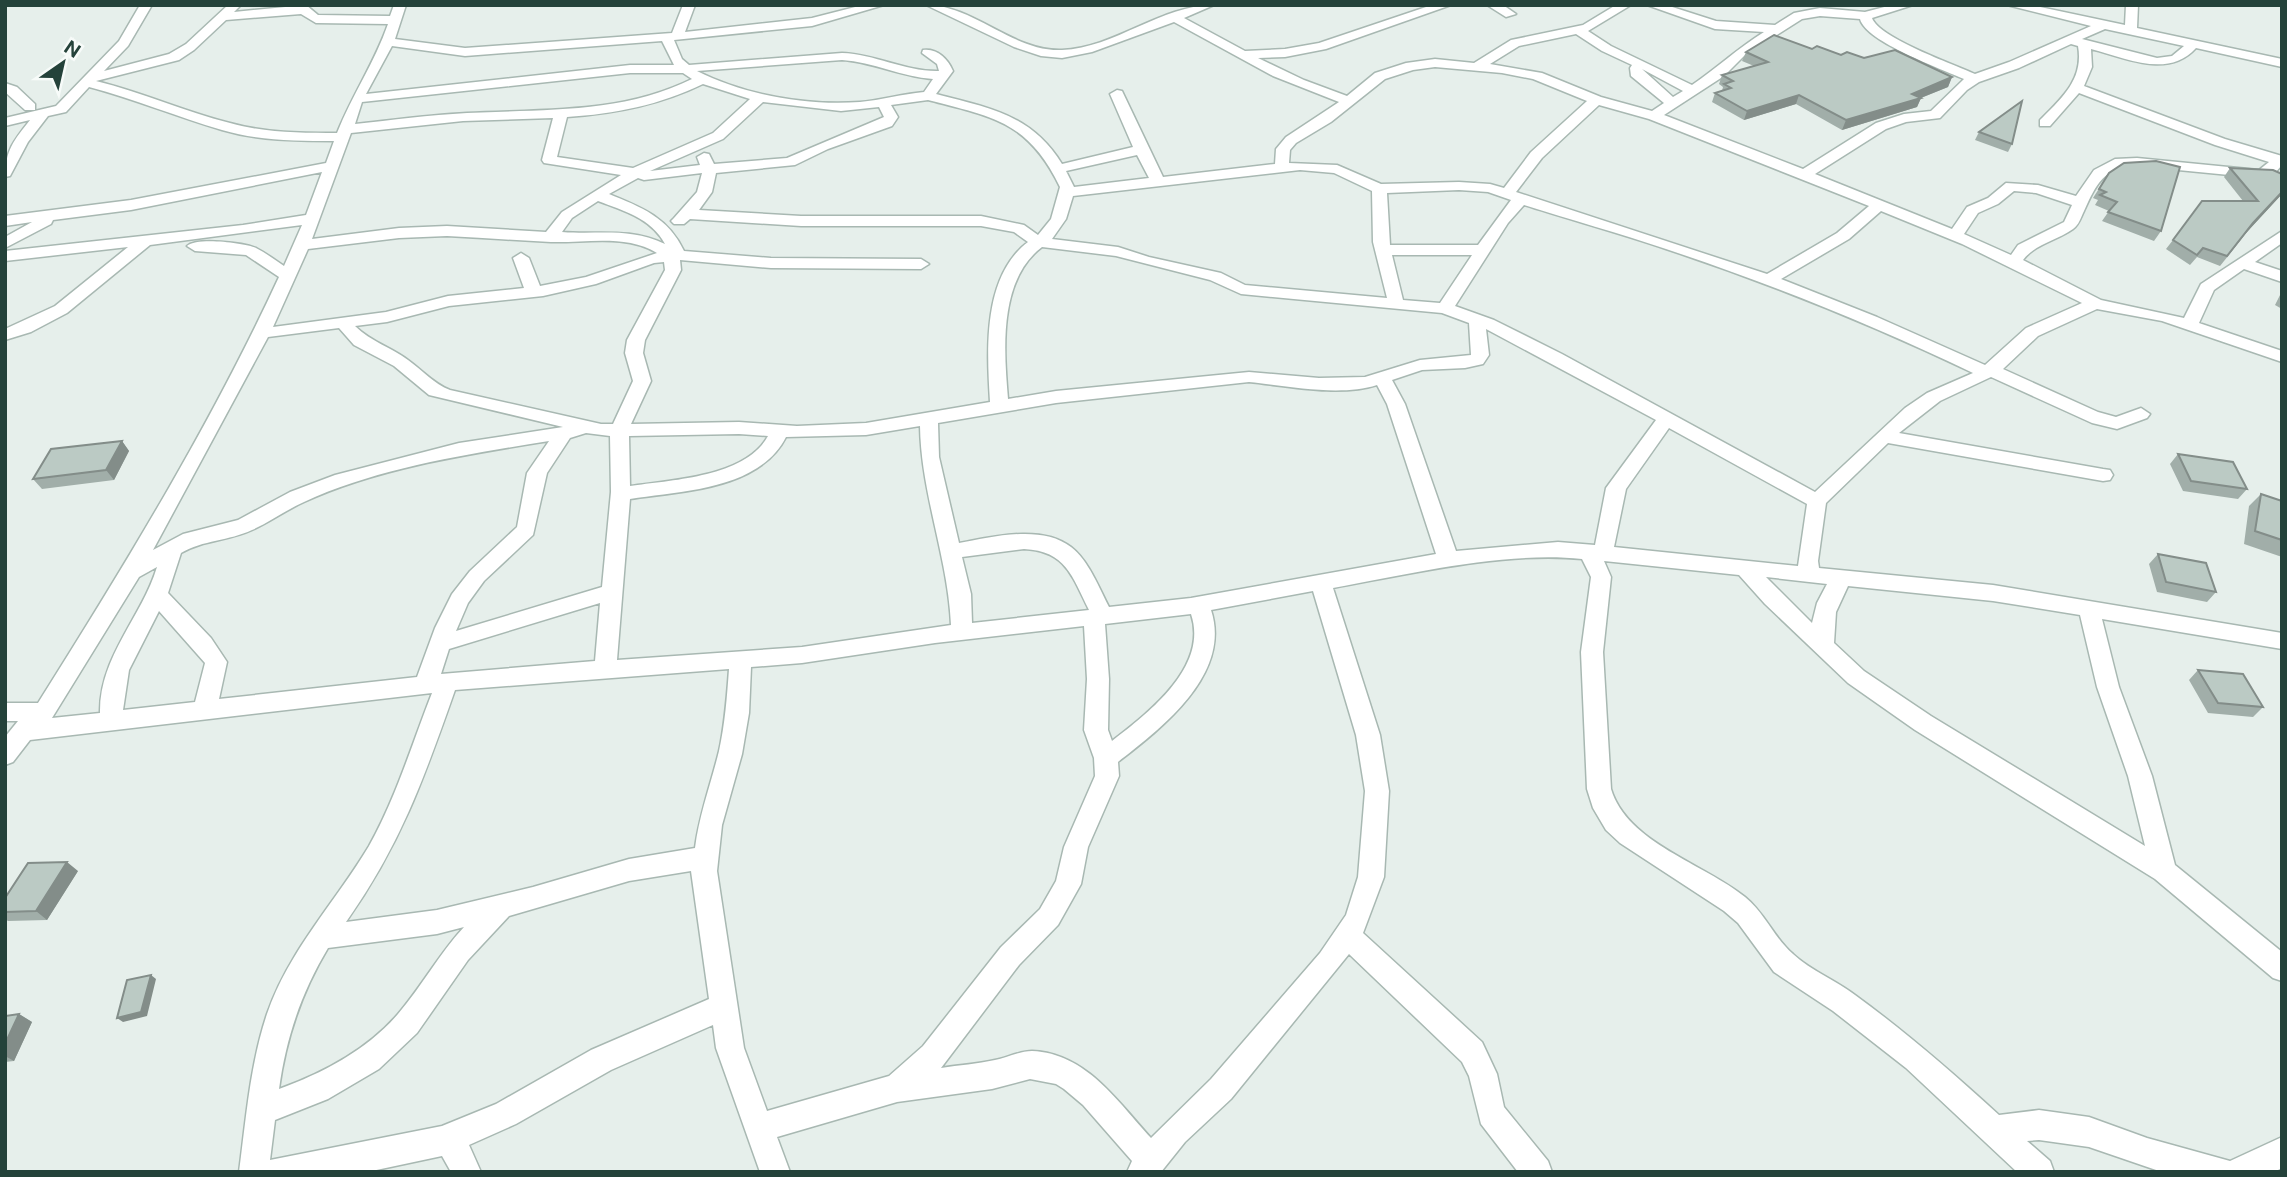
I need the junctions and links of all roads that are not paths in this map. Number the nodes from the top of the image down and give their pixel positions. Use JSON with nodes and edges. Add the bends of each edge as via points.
{"nodes":[{"id":1,"x":146,"y":5,"type":"edge"},
{"id":2,"x":235,"y":5,"type":"edge"},
{"id":3,"x":689,"y":5,"type":"edge"},
{"id":4,"x":878,"y":5,"type":"edge"},
{"id":5,"x":932,"y":5,"type":"edge"},
{"id":6,"x":1208,"y":5,"type":"edge"},
{"id":7,"x":1445,"y":5,"type":"edge"},
{"id":8,"x":1493,"y":5,"type":"edge"},
{"id":9,"x":1625,"y":5,"type":"edge"},
{"id":10,"x":1653,"y":5,"type":"edge"},
{"id":11,"x":1907,"y":5,"type":"edge"},
{"id":12,"x":2013,"y":5,"type":"edge"},
{"id":13,"x":2132,"y":5,"type":"edge"},
{"id":14,"x":301,"y":8,"type":"edge"},
{"id":15,"x":1179,"y":11,"type":"edge"},
{"id":16,"x":398,"y":12,"type":"edge"},
{"id":17,"x":261,"y":14,"type":"junction"},
{"id":18,"x":1510,"y":14,"type":"dead end"},
{"id":19,"x":1865,"y":16,"type":"junction"},
{"id":20,"x":222,"y":17,"type":"junction"},
{"id":21,"x":2103,"y":25,"type":"junction"},
{"id":22,"x":1726,"y":26,"type":"junction"},
{"id":23,"x":1775,"y":29,"type":"junction"},
{"id":24,"x":1580,"y":31,"type":"junction"},
{"id":25,"x":2131,"y":31,"type":"junction"},
{"id":26,"x":672,"y":37,"type":"junction"},
{"id":27,"x":1763,"y":37,"type":"junction"},
{"id":28,"x":388,"y":42,"type":"junction"},
{"id":29,"x":2077,"y":42,"type":"junction"},
{"id":30,"x":2192,"y":45,"type":"junction"},
{"id":31,"x":928,"y":53,"type":"dead end"},
{"id":32,"x":1241,"y":55,"type":"junction"},
{"id":33,"x":2282,"y":63,"type":"edge"},
{"id":34,"x":1638,"y":65,"type":"junction"},
{"id":35,"x":1478,"y":66,"type":"junction"},
{"id":36,"x":686,"y":69,"type":"junction"},
{"id":37,"x":945,"y":75,"type":"junction"},
{"id":38,"x":703,"y":79,"type":"junction"},
{"id":39,"x":1974,"y":79,"type":"junction"},
{"id":40,"x":87,"y":84,"type":"junction"},
{"id":41,"x":2077,"y":88,"type":"junction"},
{"id":42,"x":9,"y":91,"type":"edge"},
{"id":43,"x":1692,"y":91,"type":"junction"},
{"id":44,"x":1117,"y":94,"type":"dead end"},
{"id":45,"x":928,"y":96,"type":"junction"},
{"id":46,"x":760,"y":97,"type":"junction"},
{"id":47,"x":357,"y":99,"type":"junction"},
{"id":48,"x":1346,"y":100,"type":"junction"},
{"id":49,"x":1596,"y":100,"type":"junction"},
{"id":50,"x":883,"y":103,"type":"junction"},
{"id":51,"x":1672,"y":103,"type":"junction"},
{"id":52,"x":35,"y":112,"type":"junction"},
{"id":53,"x":562,"y":112,"type":"junction"},
{"id":54,"x":1654,"y":116,"type":"junction"},
{"id":55,"x":5,"y":120,"type":"edge"},
{"id":56,"x":2045,"y":123,"type":"dead end"},
{"id":57,"x":344,"y":133,"type":"junction"},
{"id":58,"x":696,"y":146,"type":"junction"},
{"id":59,"x":1141,"y":150,"type":"junction"},
{"id":60,"x":2280,"y":161,"type":"edge"},
{"id":61,"x":332,"y":166,"type":"junction"},
{"id":62,"x":1282,"y":167,"type":"junction"},
{"id":63,"x":709,"y":169,"type":"junction"},
{"id":64,"x":1058,"y":169,"type":"junction"},
{"id":65,"x":608,"y":171,"type":"junction"},
{"id":66,"x":5,"y":173,"type":"edge"},
{"id":67,"x":1803,"y":174,"type":"junction"},
{"id":68,"x":1158,"y":181,"type":"junction"},
{"id":69,"x":615,"y":184,"type":"junction"},
{"id":70,"x":1378,"y":190,"type":"junction"},
{"id":71,"x":1066,"y":192,"type":"junction"},
{"id":72,"x":1514,"y":196,"type":"junction"},
{"id":73,"x":2081,"y":204,"type":"junction"},
{"id":74,"x":1879,"y":205,"type":"junction"},
{"id":75,"x":687,"y":213,"type":"junction"},
{"id":76,"x":57,"y":215,"type":"junction"},
{"id":77,"x":645,"y":215,"type":"junction"},
{"id":78,"x":714,"y":216,"type":"junction"},
{"id":79,"x":312,"y":219,"type":"junction"},
{"id":80,"x":5,"y":221,"type":"edge"},
{"id":81,"x":669,"y":229,"type":"junction"},
{"id":82,"x":1955,"y":236,"type":"junction"},
{"id":83,"x":2282,"y":236,"type":"edge"},
{"id":84,"x":550,"y":237,"type":"junction"},
{"id":85,"x":630,"y":237,"type":"junction"},
{"id":86,"x":2048,"y":237,"type":"junction"},
{"id":87,"x":173,"y":238,"type":"junction"},
{"id":88,"x":145,"y":242,"type":"junction"},
{"id":89,"x":1038,"y":242,"type":"junction"},
{"id":90,"x":5,"y":243,"type":"edge"},
{"id":91,"x":302,"y":245,"type":"junction"},
{"id":92,"x":1384,"y":250,"type":"junction"},
{"id":93,"x":1484,"y":250,"type":"junction"},
{"id":94,"x":673,"y":255,"type":"junction"},
{"id":95,"x":5,"y":256,"type":"edge"},
{"id":96,"x":521,"y":258,"type":"dead end"},
{"id":97,"x":2014,"y":262,"type":"junction"},
{"id":98,"x":2243,"y":263,"type":"junction"},
{"id":99,"x":921,"y":264,"type":"dead end"},
{"id":100,"x":288,"y":276,"type":"junction"},
{"id":101,"x":2045,"y":277,"type":"junction"},
{"id":102,"x":2282,"y":277,"type":"edge"},
{"id":103,"x":1768,"y":280,"type":"junction"},
{"id":104,"x":534,"y":292,"type":"junction"},
{"id":105,"x":1396,"y":303,"type":"junction"},
{"id":106,"x":2096,"y":304,"type":"junction"},
{"id":107,"x":1445,"y":308,"type":"junction"},
{"id":108,"x":1477,"y":320,"type":"junction"},
{"id":109,"x":341,"y":321,"type":"junction"},
{"id":110,"x":2190,"y":324,"type":"junction"},
{"id":111,"x":263,"y":334,"type":"junction"},
{"id":112,"x":5,"y":335,"type":"edge"},
{"id":113,"x":2282,"y":356,"type":"edge"},
{"id":114,"x":1989,"y":371,"type":"junction"},
{"id":115,"x":1382,"y":379,"type":"junction"},
{"id":116,"x":999,"y":405,"type":"junction"},
{"id":117,"x":2141,"y":414,"type":"dead end"},
{"id":118,"x":929,"y":419,"type":"junction"},
{"id":119,"x":1666,"y":419,"type":"junction"},
{"id":120,"x":589,"y":429,"type":"junction"},
{"id":121,"x":780,"y":431,"type":"junction"},
{"id":122,"x":620,"y":432,"type":"junction"},
{"id":123,"x":564,"y":433,"type":"junction"},
{"id":124,"x":1883,"y":436,"type":"junction"},
{"id":125,"x":2103,"y":475,"type":"dead end"},
{"id":126,"x":621,"y":494,"type":"junction"},
{"id":127,"x":1817,"y":501,"type":"junction"},
{"id":128,"x":172,"y":548,"type":"junction"},
{"id":129,"x":950,"y":552,"type":"junction"},
{"id":130,"x":1596,"y":553,"type":"junction"},
{"id":131,"x":1448,"y":559,"type":"junction"},
{"id":132,"x":1745,"y":568,"type":"junction"},
{"id":133,"x":131,"y":572,"type":"junction"},
{"id":134,"x":1810,"y":575,"type":"junction"},
{"id":135,"x":1842,"y":579,"type":"junction"},
{"id":136,"x":1321,"y":583,"type":"junction"},
{"id":137,"x":610,"y":592,"type":"junction"},
{"id":138,"x":157,"y":594,"type":"junction"},
{"id":139,"x":1199,"y":604,"type":"junction"},
{"id":140,"x":2089,"y":608,"type":"junction"},
{"id":141,"x":1098,"y":617,"type":"junction"},
{"id":142,"x":962,"y":632,"type":"junction"},
{"id":143,"x":2282,"y":641,"type":"edge"},
{"id":144,"x":440,"y":644,"type":"junction"},
{"id":145,"x":1824,"y":648,"type":"junction"},
{"id":146,"x":740,"y":659,"type":"junction"},
{"id":147,"x":606,"y":669,"type":"junction"},
{"id":148,"x":436,"y":683,"type":"junction"},
{"id":149,"x":205,"y":709,"type":"junction"},
{"id":150,"x":5,"y":712,"type":"edge"},
{"id":151,"x":44,"y":712,"type":"junction"},
{"id":152,"x":112,"y":720,"type":"junction"},
{"id":153,"x":23,"y":731,"type":"junction"},
{"id":154,"x":5,"y":755,"type":"edge"},
{"id":155,"x":1106,"y":758,"type":"junction"},
{"id":156,"x":706,"y":857,"type":"junction"},
{"id":157,"x":2164,"y":871,"type":"junction"},
{"id":158,"x":502,"y":907,"type":"junction"},
{"id":159,"x":1347,"y":935,"type":"junction"},
{"id":160,"x":322,"y":937,"type":"junction"},
{"id":161,"x":2282,"y":969,"type":"edge"},
{"id":162,"x":724,"y":1006,"type":"junction"},
{"id":163,"x":897,"y":1088,"type":"junction"},
{"id":164,"x":263,"y":1110,"type":"junction"},
{"id":165,"x":759,"y":1128,"type":"junction"},
{"id":166,"x":1992,"y":1130,"type":"junction"},
{"id":167,"x":448,"y":1139,"type":"junction"},
{"id":168,"x":2282,"y":1152,"type":"edge"},
{"id":169,"x":1146,"y":1167,"type":"edge"},
{"id":170,"x":254,"y":1172,"type":"edge"},
{"id":171,"x":278,"y":1172,"type":"edge"},
{"id":172,"x":466,"y":1172,"type":"edge"},
{"id":173,"x":775,"y":1172,"type":"edge"},
{"id":174,"x":1537,"y":1172,"type":"edge"},
{"id":175,"x":2039,"y":1172,"type":"edge"},
{"id":176,"x":2220,"y":1172,"type":"edge"},
{"id":177,"x":2241,"y":1172,"type":"edge"}],
"edges":[{"from":1,"to":40,"type":"street","via":[[124,43]]},
{"from":2,"to":17,"type":"street"},
{"from":2,"to":20,"type":"street"},
{"from":3,"to":26,"type":"street"},
{"from":4,"to":26,"type":"street","via":[[811,22]]},
{"from":5,"to":15,"type":"street","via":[[1018,44],[1062,54],[1088,49]]},
{"from":6,"to":15,"type":"street"},
{"from":7,"to":32,"type":"street","via":[[1322,46]]},
{"from":8,"to":18,"type":"street"},
{"from":9,"to":24,"type":"street"},
{"from":10,"to":22,"type":"street"},
{"from":11,"to":19,"type":"street"},
{"from":12,"to":21,"type":"street"},
{"from":13,"to":25,"type":"street"},
{"from":14,"to":16,"type":"street","via":[[316,19],[333,21]]},
{"from":14,"to":17,"type":"street"},
{"from":15,"to":32,"type":"street"},
{"from":16,"to":28,"type":"street"},
{"from":17,"to":20,"type":"street"},
{"from":19,"to":23,"type":"street","via":[[1807,13]]},
{"from":19,"to":39,"type":"street","via":[[1867,24],[1882,36]]},
{"from":20,"to":40,"type":"street","via":[[174,57]]},
{"from":21,"to":25,"type":"street"},
{"from":21,"to":29,"type":"street"},
{"from":22,"to":23,"type":"street"},
{"from":22,"to":27,"type":"street"},
{"from":23,"to":27,"type":"street"},
{"from":24,"to":34,"type":"street"},
{"from":24,"to":35,"type":"street","via":[[1515,43]]},
{"from":25,"to":30,"type":"street"},
{"from":26,"to":28,"type":"street","via":[[466,52]]},
{"from":26,"to":36,"type":"street","via":[[678,63]]},
{"from":27,"to":43,"type":"street"},
{"from":28,"to":47,"type":"street"},
{"from":29,"to":30,"type":"street","via":[[2157,62],[2180,58]]},
{"from":29,"to":39,"type":"street"},
{"from":29,"to":41,"type":"street","via":[[2088,58]]},
{"from":30,"to":33,"type":"street"},
{"from":31,"to":37,"type":"street","via":[[943,62]]},
{"from":32,"to":48,"type":"street","via":[[1304,87]]},
{"from":34,"to":43,"type":"street"},
{"from":34,"to":51,"type":"street","via":[[1636,73]]},
{"from":35,"to":48,"type":"street","via":[[1411,66],[1380,76]]},
{"from":35,"to":49,"type":"street","via":[[1537,76]]},
{"from":36,"to":37,"type":"street","via":[[841,57],[915,75]]},
{"from":36,"to":38,"type":"street"},
{"from":36,"to":47,"type":"street","via":[[630,69]]},
{"from":37,"to":45,"type":"street"},
{"from":38,"to":46,"type":"street"},
{"from":38,"to":53,"type":"street","via":[[646,104]]},
{"from":39,"to":67,"type":"street","via":[[1935,116],[1904,118],[1881,126]]},
{"from":40,"to":52,"type":"street"},
{"from":40,"to":57,"type":"street","via":[[132,94],[227,127],[281,136]]},
{"from":41,"to":56,"type":"street"},
{"from":41,"to":60,"type":"street"},
{"from":42,"to":52,"type":"street"},
{"from":43,"to":51,"type":"street"},
{"from":44,"to":59,"type":"street"},
{"from":45,"to":50,"type":"street"},
{"from":45,"to":64,"type":"street","via":[[1004,119],[1030,133]]},
{"from":46,"to":50,"type":"street","via":[[827,106]]},
{"from":46,"to":58,"type":"street","via":[[729,128]]},
{"from":47,"to":57,"type":"street"},
{"from":48,"to":62,"type":"street","via":[[1326,119],[1291,140],[1283,149]]},
{"from":49,"to":54,"type":"street"},
{"from":49,"to":72,"type":"street","via":[[1546,142],[1516,178]]},
{"from":50,"to":63,"type":"street","via":[[891,117],[887,123],[798,159]]},
{"from":51,"to":54,"type":"street"},
{"from":52,"to":55,"type":"street"},
{"from":52,"to":66,"type":"street"},
{"from":53,"to":57,"type":"street","via":[[462,117]]},
{"from":53,"to":65,"type":"street","via":[[549,160]]},
{"from":54,"to":67,"type":"street"},
{"from":57,"to":61,"type":"street"},
{"from":58,"to":63,"type":"street"},
{"from":58,"to":69,"type":"street"},
{"from":59,"to":64,"type":"street"},
{"from":59,"to":68,"type":"street"},
{"from":60,"to":73,"type":"street","via":[[2260,174],[2115,163],[2099,173]]},
{"from":61,"to":76,"type":"street","via":[[190,195]]},
{"from":61,"to":79,"type":"street"},
{"from":62,"to":68,"type":"street"},
{"from":62,"to":70,"type":"street","via":[[1337,169]]},
{"from":63,"to":69,"type":"street","via":[[653,174]]},
{"from":63,"to":75,"type":"street","via":[[709,186]]},
{"from":64,"to":71,"type":"street"},
{"from":65,"to":69,"type":"street"},
{"from":65,"to":69,"type":"street"},
{"from":67,"to":74,"type":"street"},
{"from":68,"to":71,"type":"street"},
{"from":69,"to":77,"type":"street"},
{"from":69,"to":84,"type":"street","via":[[567,215]]},
{"from":70,"to":72,"type":"street","via":[[1459,186],[1490,188]]},
{"from":70,"to":92,"type":"street"},
{"from":71,"to":89,"type":"street","via":[[1059,220]]},
{"from":72,"to":93,"type":"street"},
{"from":72,"to":103,"type":"street"},
{"from":73,"to":82,"type":"street","via":[[2038,189],[2011,186],[1972,210]]},
{"from":73,"to":86,"type":"street","via":[[2070,225]]},
{"from":74,"to":82,"type":"street"},
{"from":74,"to":103,"type":"street","via":[[1843,236]]},
{"from":75,"to":77,"type":"street"},
{"from":75,"to":78,"type":"street"},
{"from":75,"to":81,"type":"street"},
{"from":76,"to":80,"type":"street"},
{"from":76,"to":90,"type":"street"},
{"from":77,"to":81,"type":"street"},
{"from":78,"to":81,"type":"street"},
{"from":78,"to":89,"type":"street","via":[[981,221],[1019,228]]},
{"from":79,"to":87,"type":"street"},
{"from":79,"to":91,"type":"street"},
{"from":81,"to":85,"type":"street"},
{"from":81,"to":94,"type":"street"},
{"from":82,"to":97,"type":"street"},
{"from":83,"to":98,"type":"street"},
{"from":84,"to":85,"type":"street"},
{"from":84,"to":91,"type":"street","via":[[399,233]]},
{"from":85,"to":94,"type":"street"},
{"from":86,"to":97,"type":"street","via":[[2024,248]]},
{"from":86,"to":101,"type":"street"},
{"from":87,"to":88,"type":"street"},
{"from":87,"to":100,"type":"street","via":[[196,247],[240,248]]},
{"from":88,"to":95,"type":"street"},
{"from":88,"to":112,"type":"street","via":[[67,305]]},
{"from":89,"to":105,"type":"street","via":[[1118,251],[1214,276],[1241,289]]},
{"from":89,"to":116,"type":"street","via":[[1020,259],[1005,286],[996,367]]},
{"from":91,"to":100,"type":"street"},
{"from":92,"to":93,"type":"street"},
{"from":92,"to":105,"type":"street"},
{"from":93,"to":107,"type":"street"},
{"from":94,"to":99,"type":"street","via":[[771,263]]},
{"from":94,"to":104,"type":"street","via":[[590,281]]},
{"from":94,"to":122,"type":"street","via":[[673,270],[636,340],[634,353],[642,381]]},
{"from":96,"to":104,"type":"street"},
{"from":97,"to":101,"type":"street"},
{"from":98,"to":102,"type":"street"},
{"from":98,"to":110,"type":"street","via":[[2207,287]]},
{"from":100,"to":111,"type":"street"},
{"from":101,"to":106,"type":"street"},
{"from":103,"to":114,"type":"street"},
{"from":104,"to":109,"type":"street","via":[[447,301],[387,317]]},
{"from":105,"to":107,"type":"street"},
{"from":106,"to":110,"type":"street"},
{"from":106,"to":114,"type":"street","via":[[2051,321]]},
{"from":107,"to":108,"type":"street"},
{"from":108,"to":115,"type":"street","via":[[1477,360],[1420,365]]},
{"from":108,"to":119,"type":"street"},
{"from":109,"to":111,"type":"street"},
{"from":109,"to":120,"type":"street","via":[[360,341],[409,368],[435,391]]},
{"from":110,"to":113,"type":"street"},
{"from":111,"to":133,"type":"street"},
{"from":114,"to":117,"type":"street","via":[[2092,417],[2117,423]]},
{"from":114,"to":124,"type":"street","via":[[1928,400]]},
{"from":115,"to":116,"type":"street","via":[[1319,384],[1249,377]]},
{"from":115,"to":131,"type":"street","via":[[1396,404]]},
{"from":116,"to":118,"type":"street"},
{"from":118,"to":121,"type":"street","via":[[866,429]]},
{"from":118,"to":129,"type":"street","via":[[930,457]]},
{"from":119,"to":127,"type":"street"},
{"from":119,"to":130,"type":"street","via":[[1616,488]]},
{"from":120,"to":122,"type":"street"},
{"from":120,"to":123,"type":"street"},
{"from":121,"to":122,"type":"street","via":[[683,428]]},
{"from":121,"to":126,"type":"street","via":[[767,453],[736,471]]},
{"from":122,"to":126,"type":"street"},
{"from":123,"to":128,"type":"street","via":[[448,451],[341,480],[244,526]]},
{"from":123,"to":144,"type":"street","via":[[537,473],[526,530],[477,576],[459,600]]},
{"from":124,"to":125,"type":"street"},
{"from":124,"to":127,"type":"street"},
{"from":126,"to":137,"type":"street"},
{"from":127,"to":134,"type":"street"},
{"from":128,"to":133,"type":"street"},
{"from":128,"to":138,"type":"street"},
{"from":129,"to":141,"type":"street","via":[[1038,542],[1062,551]]},
{"from":129,"to":142,"type":"street","via":[[960,594]]},
{"from":130,"to":131,"type":"street","via":[[1558,549]]},
{"from":130,"to":132,"type":"street"},
{"from":130,"to":166,"type":"street","via":[[1601,577],[1592,652],[1599,789],[1605,809],[1640,842],[1747,915],[1783,963],[1916,1058]]},
{"from":131,"to":136,"type":"street"},
{"from":132,"to":134,"type":"street"},
{"from":132,"to":145,"type":"street"},
{"from":133,"to":151,"type":"street"},
{"from":134,"to":135,"type":"street"},
{"from":135,"to":140,"type":"street","via":[[1993,593]]},
{"from":135,"to":145,"type":"street","via":[[1828,598],[1821,628]]},
{"from":136,"to":139,"type":"street"},
{"from":136,"to":159,"type":"street","via":[[1368,735],[1377,791],[1371,877],[1357,920]]},
{"from":137,"to":144,"type":"street"},
{"from":137,"to":147,"type":"street"},
{"from":138,"to":149,"type":"street","via":[[216,662]]},
{"from":138,"to":152,"type":"street","via":[[119,663],[111,689]]},
{"from":139,"to":141,"type":"street"},
{"from":139,"to":155,"type":"street","via":[[1206,629],[1196,670],[1140,732]]},
{"from":140,"to":143,"type":"street"},
{"from":140,"to":157,"type":"street"},
{"from":141,"to":142,"type":"street"},
{"from":141,"to":155,"type":"street","via":[[1096,730]]},
{"from":142,"to":146,"type":"street","via":[[802,655]]},
{"from":144,"to":148,"type":"street"},
{"from":145,"to":157,"type":"street","via":[[1856,677],[1913,716]]},
{"from":146,"to":147,"type":"street"},
{"from":146,"to":156,"type":"street","via":[[738,713]]},
{"from":147,"to":148,"type":"street"},
{"from":148,"to":149,"type":"street"},
{"from":148,"to":160,"type":"street","via":[[408,792],[377,854]]},
{"from":149,"to":152,"type":"street"},
{"from":150,"to":151,"type":"street"},
{"from":151,"to":153,"type":"street"},
{"from":152,"to":153,"type":"street"},
{"from":153,"to":154,"type":"street"},
{"from":155,"to":163,"type":"street","via":[[1107,776],[1076,847],[1068,884],[1049,917],[1010,956],[933,1056]]},
{"from":156,"to":158,"type":"street","via":[[629,870]]},
{"from":156,"to":162,"type":"street","via":[[705,883]]},
{"from":157,"to":161,"type":"street"},
{"from":158,"to":160,"type":"street","via":[[437,922]]},
{"from":158,"to":164,"type":"street","via":[[459,951],[407,1024],[369,1059],[318,1089]]},
{"from":159,"to":169,"type":"street","via":[[1221,1089]]},
{"from":159,"to":174,"type":"street","via":[[1472,1052],[1483,1074],[1491,1114]]},
{"from":160,"to":164,"type":"street","via":[[288,995]]},
{"from":162,"to":165,"type":"street","via":[[730,1048]]},
{"from":162,"to":167,"type":"street","via":[[601,1060],[506,1114]]},
{"from":163,"to":165,"type":"street"},
{"from":163,"to":169,"type":"street","via":[[1030,1065],[1060,1071],[1093,1095]]},
{"from":164,"to":170,"type":"street"},
{"from":165,"to":173,"type":"street"},
{"from":166,"to":175,"type":"street"},
{"from":166,"to":176,"type":"street","via":[[2039,1125],[2089,1132]]},
{"from":167,"to":171,"type":"street"},
{"from":167,"to":172,"type":"street"},
{"from":168,"to":177,"type":"street"}]}
